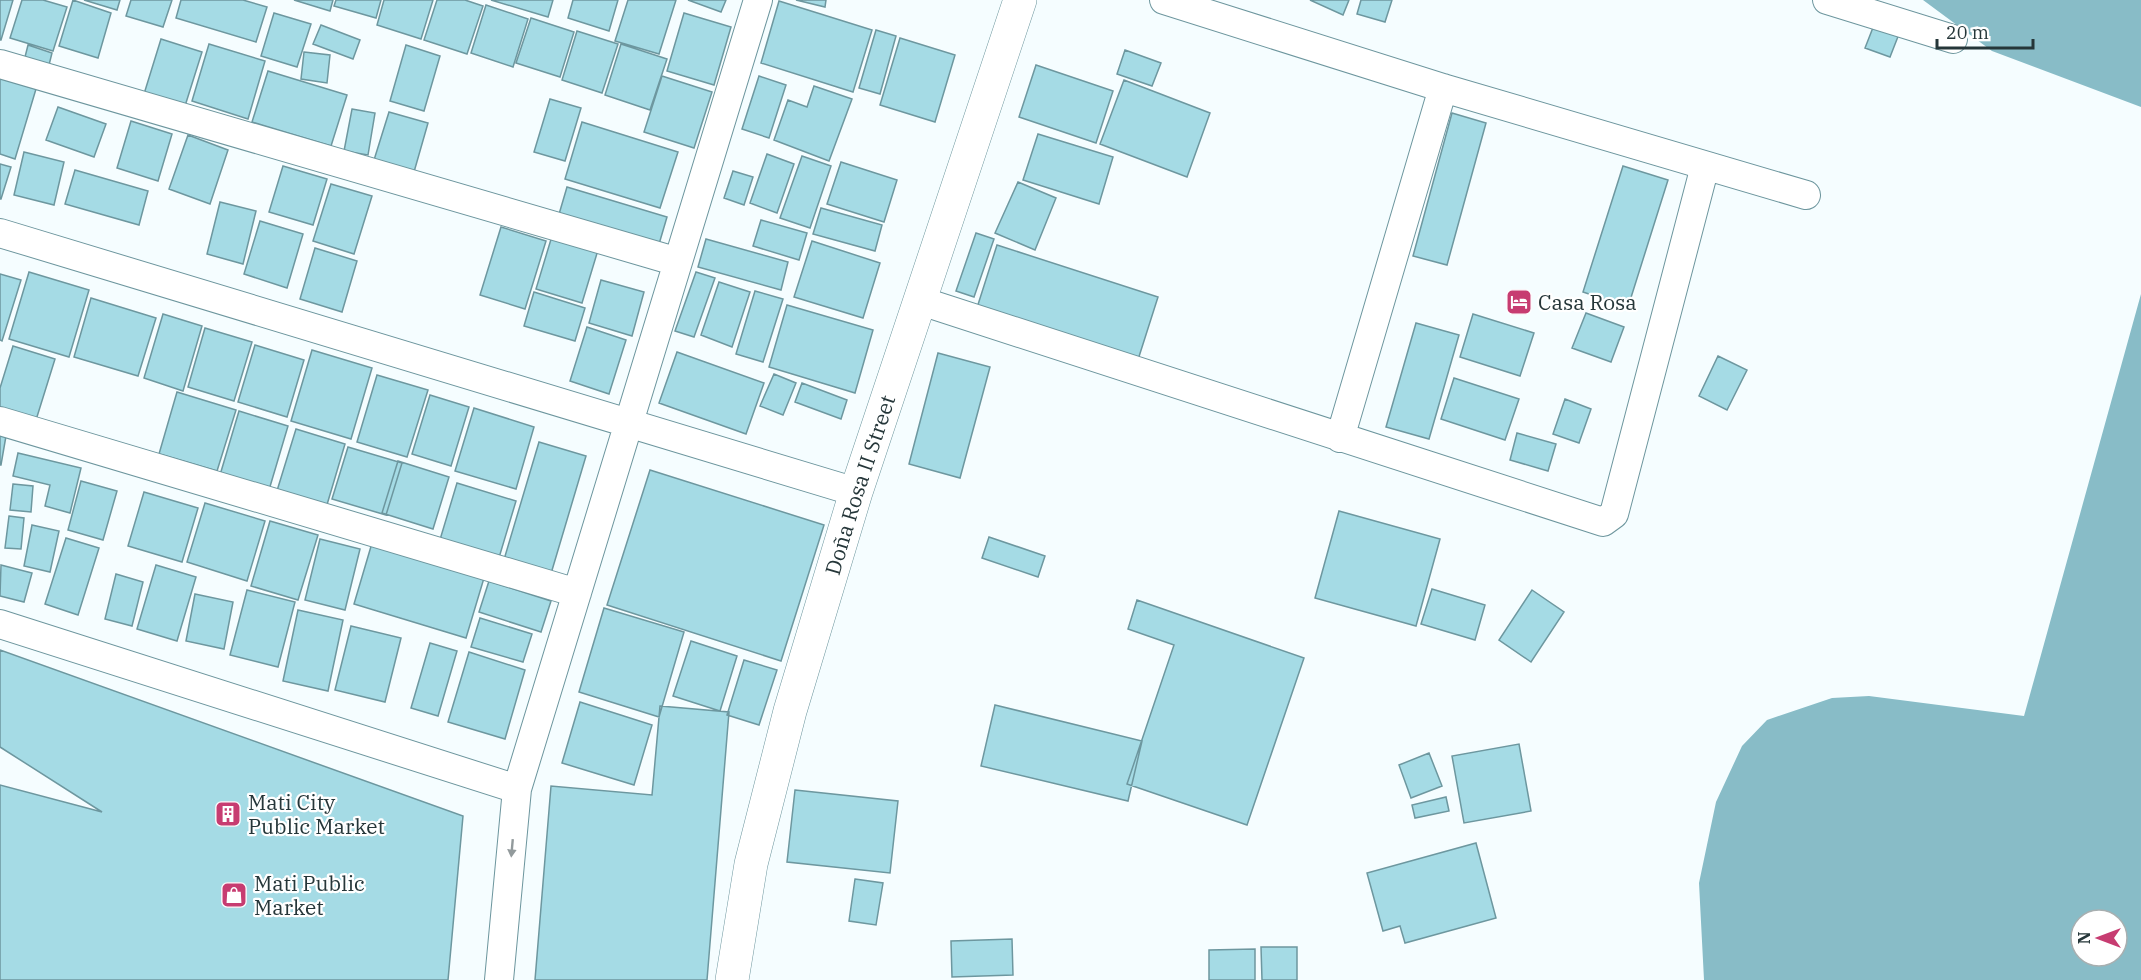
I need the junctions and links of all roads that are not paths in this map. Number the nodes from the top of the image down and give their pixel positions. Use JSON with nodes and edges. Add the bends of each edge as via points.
{"nodes":[{"id":1,"x":758,"y":0,"type":"edge"},
{"id":2,"x":1020,"y":0,"type":"edge"},
{"id":3,"x":1164,"y":0,"type":"edge"},
{"id":4,"x":1827,"y":0,"type":"edge"},
{"id":5,"x":1953,"y":39,"type":"dead end"},
{"id":6,"x":0,"y":64,"type":"edge"},
{"id":7,"x":1443,"y":88,"type":"junction"},
{"id":8,"x":1705,"y":166,"type":"junction"},
{"id":9,"x":1806,"y":195,"type":"dead end"},
{"id":10,"x":0,"y":233,"type":"edge"},
{"id":11,"x":678,"y":262,"type":"junction"},
{"id":12,"x":921,"y":301,"type":"junction"},
{"id":13,"x":0,"y":421,"type":"edge"},
{"id":14,"x":629,"y":423,"type":"junction"},
{"id":15,"x":1340,"y":438,"type":"junction"},
{"id":16,"x":856,"y":492,"type":"junction"},
{"id":17,"x":578,"y":593,"type":"junction"},
{"id":18,"x":0,"y":624,"type":"edge"},
{"id":19,"x":518,"y":789,"type":"junction"},
{"id":20,"x":499,"y":980,"type":"edge"},
{"id":21,"x":732,"y":980,"type":"edge"}],
"edges":[{"from":1,"to":11,"type":"street"},
{"from":2,"to":12,"type":"main road","name":"Doña Rosa II Street"},
{"from":3,"to":7,"type":"street"},
{"from":4,"to":5,"type":"street"},
{"from":6,"to":11,"type":"street"},
{"from":7,"to":8,"type":"street"},
{"from":7,"to":15,"type":"street"},
{"from":8,"to":9,"type":"street"},
{"from":8,"to":15,"type":"street","via":[[1614,514],[1603,522],[1586,519]]},
{"from":10,"to":14,"type":"street"},
{"from":11,"to":14,"type":"street"},
{"from":12,"to":15,"type":"street"},
{"from":12,"to":16,"type":"main road","name":"Doña Rosa II Street"},
{"from":13,"to":17,"type":"street"},
{"from":14,"to":16,"type":"street"},
{"from":14,"to":17,"type":"street"},
{"from":16,"to":21,"type":"main road","name":"Doña Rosa II Street","via":[[790,711],[751,864]]},
{"from":17,"to":19,"type":"street"},
{"from":18,"to":19,"type":"street"},
{"from":19,"to":20,"type":"street","one_way":true}]}
